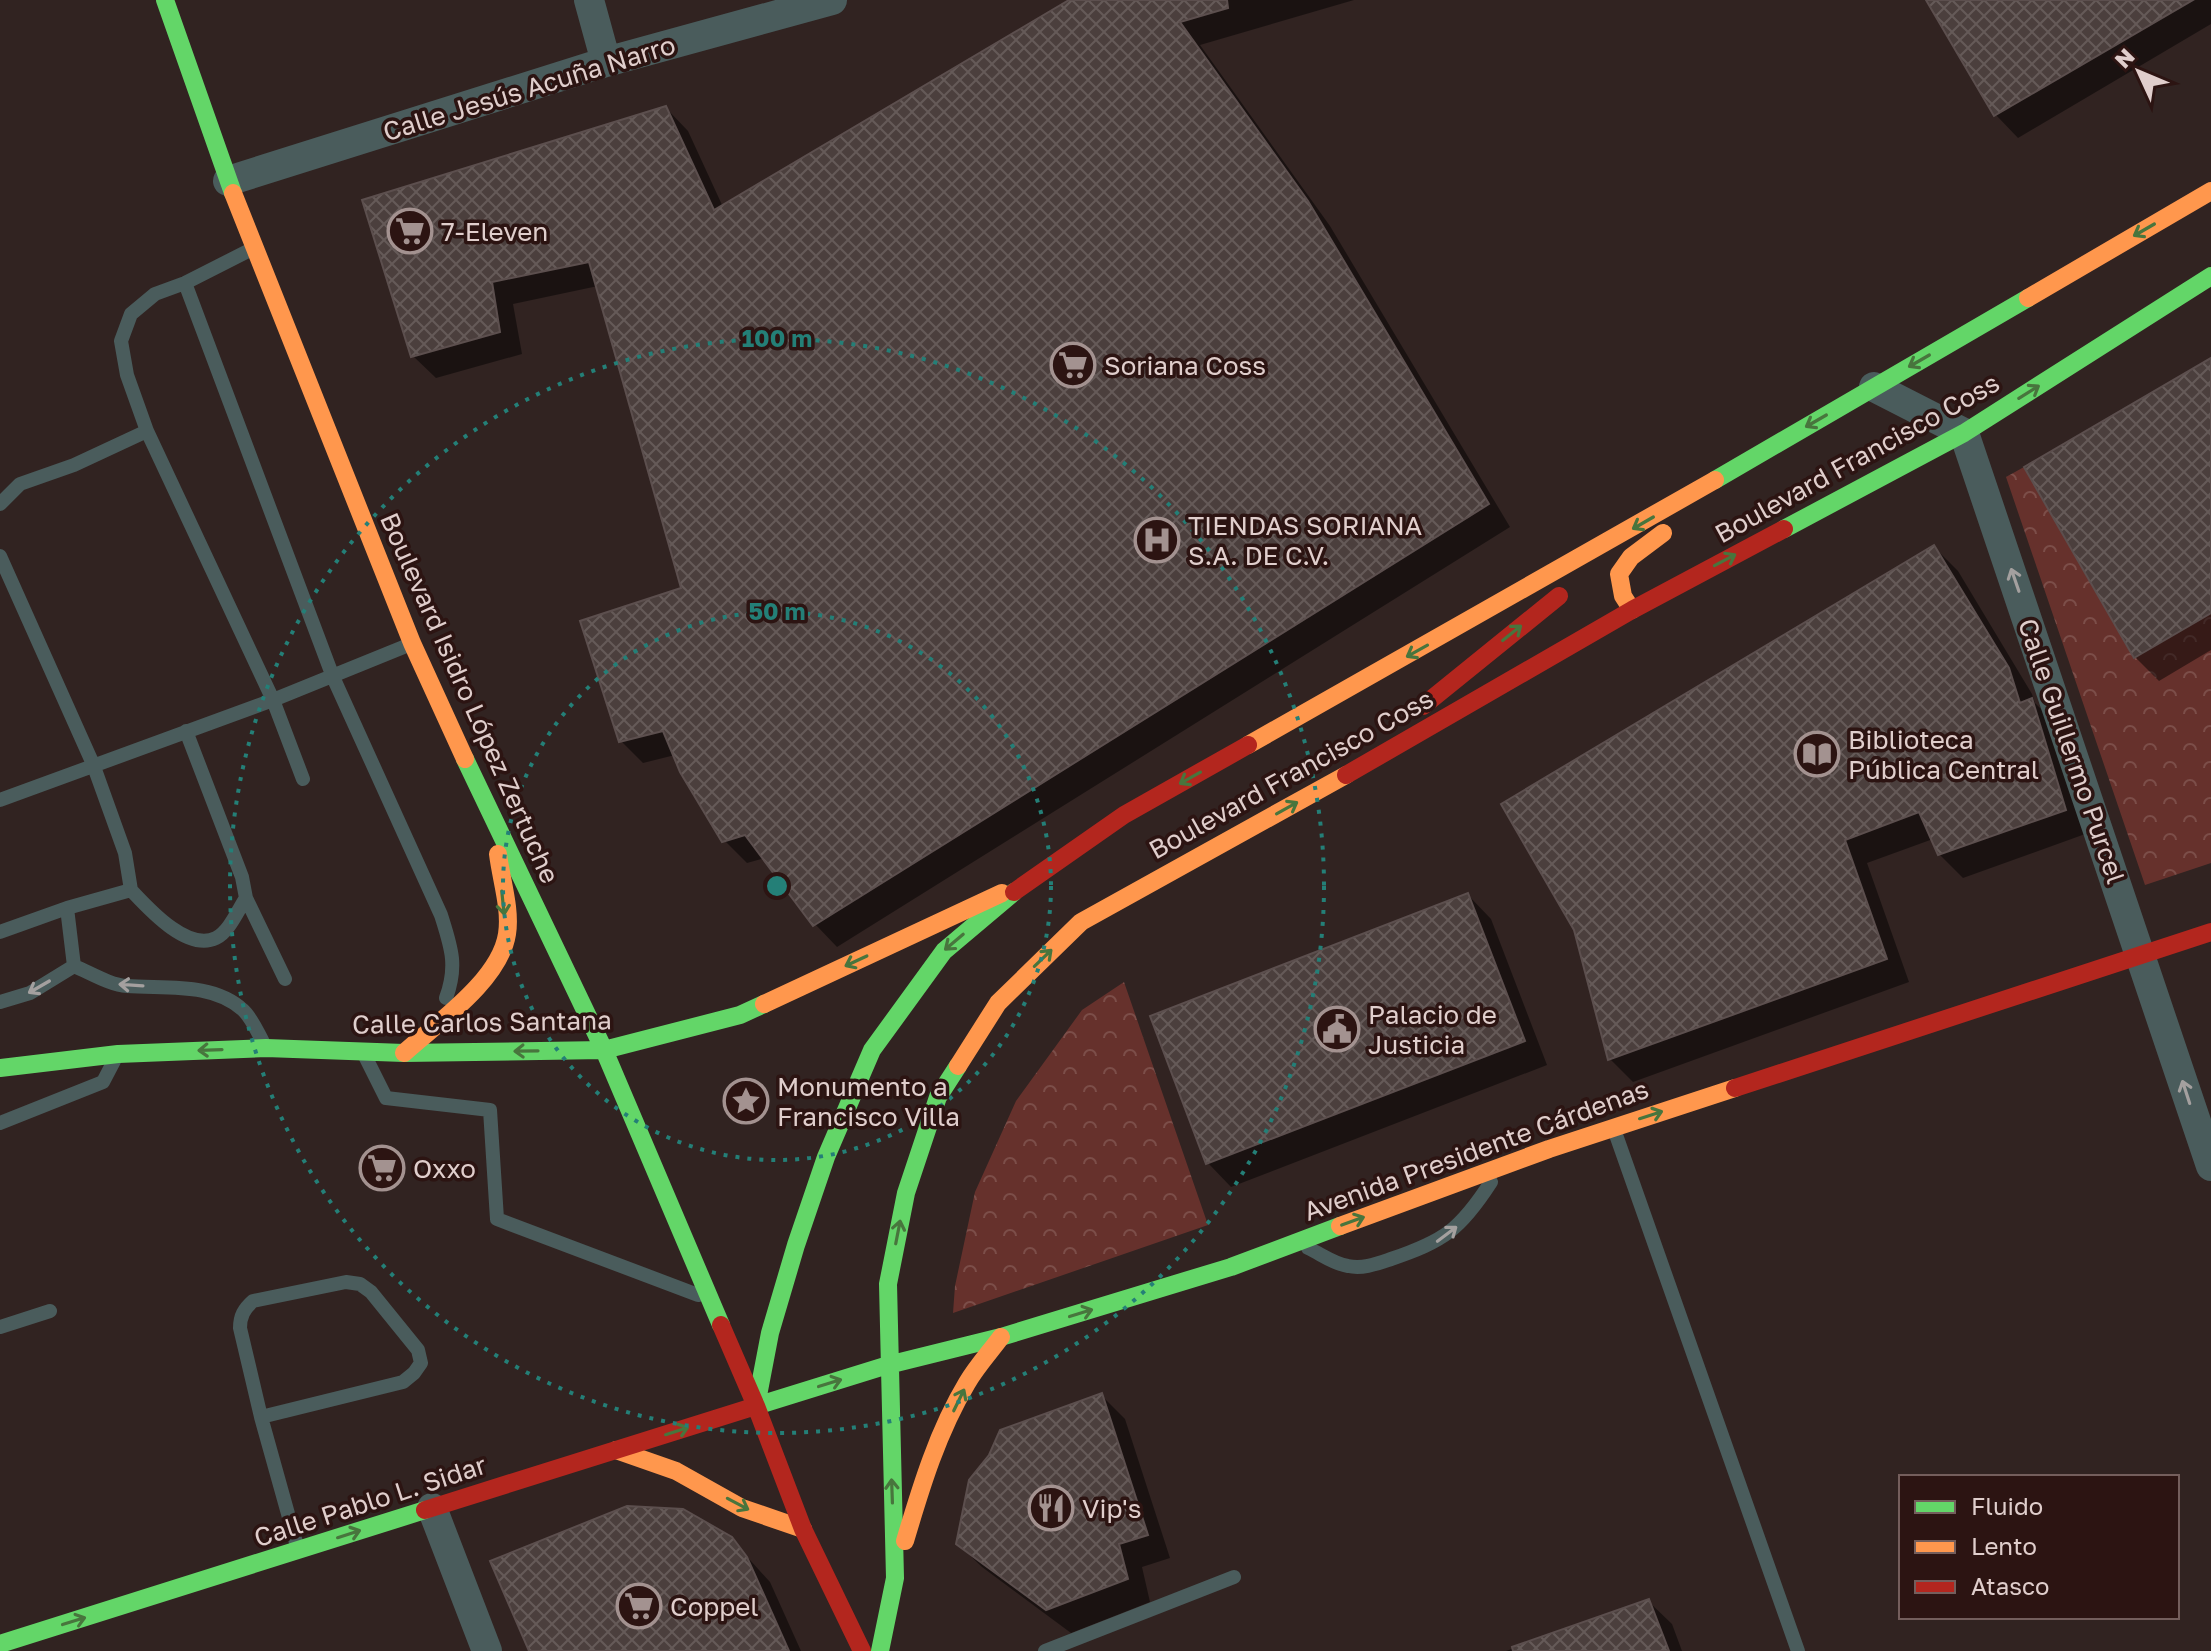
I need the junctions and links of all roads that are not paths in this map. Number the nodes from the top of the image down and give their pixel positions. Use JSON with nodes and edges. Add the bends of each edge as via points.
{"nodes":[{"id":1,"x":589,"y":0,"type":"edge"},
{"id":2,"x":832,"y":0,"type":"edge"},
{"id":3,"x":170,"y":4,"type":"edge"},
{"id":4,"x":606,"y":62,"type":"junction"},
{"id":5,"x":228,"y":181,"type":"junction"},
{"id":6,"x":2211,"y":191,"type":"edge"},
{"id":7,"x":254,"y":248,"type":"junction"},
{"id":8,"x":2211,"y":276,"type":"edge"},
{"id":9,"x":185,"y":283,"type":"junction"},
{"id":10,"x":1874,"y":387,"type":"junction"},
{"id":11,"x":147,"y":431,"type":"junction"},
{"id":12,"x":1964,"y":433,"type":"junction"},
{"id":13,"x":1759,"y":455,"type":"junction"},
{"id":14,"x":0,"y":504,"type":"edge"},
{"id":15,"x":0,"y":556,"type":"edge"},
{"id":16,"x":1583,"y":557,"type":"junction"},
{"id":17,"x":1632,"y":610,"type":"junction"},
{"id":18,"x":412,"y":643,"type":"junction"},
{"id":19,"x":333,"y":677,"type":"junction"},
{"id":20,"x":273,"y":700,"type":"junction"},
{"id":21,"x":186,"y":731,"type":"junction"},
{"id":22,"x":93,"y":764,"type":"junction"},
{"id":23,"x":303,"y":779,"type":"dead end"},
{"id":24,"x":1322,"y":789,"type":"junction"},
{"id":25,"x":0,"y":800,"type":"edge"},
{"id":26,"x":495,"y":825,"type":"junction"},
{"id":27,"x":1028,"y":880,"type":"junction"},
{"id":28,"x":131,"y":890,"type":"junction"},
{"id":29,"x":246,"y":898,"type":"junction"},
{"id":30,"x":67,"y":908,"type":"junction"},
{"id":31,"x":0,"y":932,"type":"edge"},
{"id":32,"x":2211,"y":932,"type":"edge"},
{"id":33,"x":2141,"y":955,"type":"junction"},
{"id":34,"x":74,"y":966,"type":"junction"},
{"id":35,"x":285,"y":979,"type":"dead end"},
{"id":36,"x":0,"y":1002,"type":"edge"},
{"id":37,"x":438,"y":1021,"type":"junction"},
{"id":38,"x":266,"y":1048,"type":"junction"},
{"id":39,"x":604,"y":1050,"type":"junction"},
{"id":40,"x":363,"y":1052,"type":"junction"},
{"id":41,"x":404,"y":1053,"type":"junction"},
{"id":42,"x":118,"y":1054,"type":"junction"},
{"id":43,"x":0,"y":1068,"type":"edge"},
{"id":44,"x":0,"y":1123,"type":"edge"},
{"id":45,"x":1613,"y":1128,"type":"junction"},
{"id":46,"x":1502,"y":1166,"type":"junction"},
{"id":47,"x":2211,"y":1166,"type":"edge"},
{"id":48,"x":1298,"y":1242,"type":"junction"},
{"id":49,"x":711,"y":1300,"type":"junction"},
{"id":50,"x":50,"y":1311,"type":"dead end"},
{"id":51,"x":0,"y":1327,"type":"edge"},
{"id":52,"x":1001,"y":1337,"type":"junction"},
{"id":53,"x":888,"y":1365,"type":"junction"},
{"id":54,"x":756,"y":1406,"type":"junction"},
{"id":55,"x":261,"y":1417,"type":"junction"},
{"id":56,"x":616,"y":1450,"type":"junction"},
{"id":57,"x":432,"y":1508,"type":"junction"},
{"id":58,"x":803,"y":1529,"type":"junction"},
{"id":59,"x":298,"y":1551,"type":"junction"},
{"id":60,"x":1234,"y":1577,"type":"dead end"},
{"id":61,"x":895,"y":1578,"type":"junction"},
{"id":62,"x":0,"y":1644,"type":"edge"},
{"id":63,"x":487,"y":1651,"type":"edge"},
{"id":64,"x":862,"y":1651,"type":"edge"},
{"id":65,"x":880,"y":1651,"type":"edge"},
{"id":66,"x":1045,"y":1651,"type":"edge"},
{"id":67,"x":1798,"y":1651,"type":"edge"}],
"edges":[{"from":1,"to":4,"type":"street"},
{"from":2,"to":4,"type":"street","name":"Calle Jesús Acuña Narro"},
{"from":3,"to":5,"type":"main road","name":"Boulevard Isidro López Zertuche"},
{"from":4,"to":5,"type":"street","name":"Calle Jesús Acuña Narro"},
{"from":5,"to":7,"type":"main road","name":"Boulevard Isidro López Zertuche"},
{"from":6,"to":10,"type":"main road","name":"Boulevard Francisco Coss","one_way":true},
{"from":7,"to":9,"type":"lane"},
{"from":7,"to":18,"type":"main road","name":"Boulevard Isidro López Zertuche"},
{"from":12,"to":8,"type":"main road","name":"Boulevard Francisco Coss","one_way":true},
{"from":9,"to":11,"type":"lane","via":[[155,294],[131,314],[121,341]]},
{"from":9,"to":19,"type":"lane"},
{"from":10,"to":12,"type":"street"},
{"from":10,"to":13,"type":"main road","name":"Boulevard Francisco Coss","one_way":true},
{"from":11,"to":14,"type":"lane","via":[[20,484]]},
{"from":11,"to":20,"type":"lane"},
{"from":17,"to":12,"type":"main road","name":"Boulevard Francisco Coss","one_way":true},
{"from":33,"to":12,"type":"street","name":"Calle Guillermo Purcel","one_way":true},
{"from":13,"to":16,"type":"main road","name":"Boulevard Francisco Coss","one_way":true},
{"from":13,"to":17,"type":"main road","via":[[1621,566],[1619,590]]},
{"from":15,"to":22,"type":"lane"},
{"from":24,"to":16,"type":"main road","one_way":true,"via":[[1559,596],[1573,581]]},
{"from":16,"to":27,"type":"main road","name":"Boulevard Francisco Coss","one_way":true,"via":[[1124,815]]},
{"from":17,"to":24,"type":"main road","name":"Boulevard Francisco Coss"},
{"from":18,"to":19,"type":"lane"},
{"from":18,"to":26,"type":"main road","name":"Boulevard Isidro López Zertuche"},
{"from":19,"to":20,"type":"lane"},
{"from":19,"to":37,"type":"lane","via":[[441,915],[452,951],[453,977]]},
{"from":20,"to":21,"type":"lane"},
{"from":20,"to":23,"type":"lane"},
{"from":21,"to":22,"type":"lane"},
{"from":21,"to":29,"type":"lane"},
{"from":22,"to":25,"type":"lane"},
{"from":22,"to":28,"type":"lane","via":[[125,853]]},
{"from":53,"to":24,"type":"main road","name":"Boulevard Francisco Coss","one_way":true,"via":[[888,1284],[906,1193],[938,1097],[998,1003],[1081,922]]},
{"from":26,"to":37,"type":"main road","one_way":true,"via":[[507,933],[488,976]]},
{"from":26,"to":39,"type":"main road","name":"Boulevard Isidro López Zertuche"},
{"from":27,"to":39,"type":"main road","name":"Calle Carlos Santana","one_way":true,"via":[[740,1015]]},
{"from":27,"to":54,"type":"main road","name":"Boulevard Francisco Coss","one_way":true,"via":[[944,951],[872,1050],[826,1157],[796,1245],[770,1333]]},
{"from":28,"to":29,"type":"lane","via":[[171,928],[203,940],[216,938]]},
{"from":28,"to":30,"type":"lane"},
{"from":29,"to":35,"type":"lane"},
{"from":30,"to":31,"type":"lane"},
{"from":30,"to":34,"type":"lane"},
{"from":32,"to":33,"type":"main road","name":"Avenida Presidente Cárdenas"},
{"from":45,"to":33,"type":"main road","name":"Avenida Presidente Cárdenas","one_way":true},
{"from":47,"to":33,"type":"street","name":"Calle Guillermo Purcel","one_way":true},
{"from":34,"to":36,"type":"lane","one_way":true,"via":[[30,993]]},
{"from":38,"to":34,"type":"lane","one_way":true,"via":[[245,1011],[229,999],[161,985],[125,986]]},
{"from":37,"to":41,"type":"main road"},
{"from":38,"to":40,"type":"main road","name":"Calle Carlos Santana"},
{"from":38,"to":42,"type":"main road","name":"Calle Carlos Santana","one_way":true},
{"from":39,"to":41,"type":"main road","name":"Calle Carlos Santana","one_way":true},
{"from":39,"to":49,"type":"main road","name":"Boulevard Isidro López Zertuche"},
{"from":40,"to":41,"type":"main road","name":"Calle Carlos Santana"},
{"from":40,"to":49,"type":"lane","via":[[386,1098],[490,1110],[497,1219]]},
{"from":42,"to":43,"type":"main road","name":"Calle Carlos Santana"},
{"from":42,"to":44,"type":"lane","via":[[103,1082]]},
{"from":45,"to":46,"type":"main road","name":"Avenida Presidente Cárdenas"},
{"from":45,"to":67,"type":"lane"},
{"from":48,"to":46,"type":"main road","name":"Avenida Presidente Cárdenas","one_way":true},
{"from":48,"to":46,"type":"lane","one_way":true,"via":[[1332,1261],[1367,1267],[1431,1245],[1472,1212]]},
{"from":52,"to":48,"type":"main road","name":"Avenida Presidente Cárdenas","one_way":true},
{"from":49,"to":54,"type":"main road","name":"Boulevard Isidro López Zertuche"},
{"from":50,"to":51,"type":"lane"},
{"from":52,"to":53,"type":"main road","name":"Avenida Presidente Cárdenas"},
{"from":61,"to":52,"type":"main road","one_way":true,"via":[[917,1497],[945,1429],[967,1383]]},
{"from":54,"to":53,"type":"main road","name":"Avenida Presidente Cárdenas","one_way":true},
{"from":61,"to":53,"type":"main road","name":"Boulevard Francisco Coss","one_way":true},
{"from":56,"to":54,"type":"main road","name":"Calle Pablo L. Sidar","one_way":true},
{"from":54,"to":58,"type":"main road","name":"Boulevard Isidro López Zertuche"},
{"from":55,"to":55,"type":"lane","via":[[240,1328],[240,1317],[253,1301],[346,1282],[360,1284],[418,1350],[421,1363],[403,1382]]},
{"from":55,"to":59,"type":"lane"},
{"from":56,"to":57,"type":"main road","name":"Calle Pablo L. Sidar"},
{"from":56,"to":58,"type":"main road","one_way":true,"via":[[676,1471],[742,1508]]},
{"from":59,"to":57,"type":"main road","name":"Calle Pablo L. Sidar","one_way":true},
{"from":57,"to":63,"type":"street"},
{"from":58,"to":64,"type":"main road","name":"Boulevard Isidro López Zertuche"},
{"from":62,"to":59,"type":"main road","name":"Calle Pablo L. Sidar","one_way":true},
{"from":60,"to":66,"type":"lane"},
{"from":61,"to":65,"type":"main road","name":"Boulevard Francisco Coss"}]}
